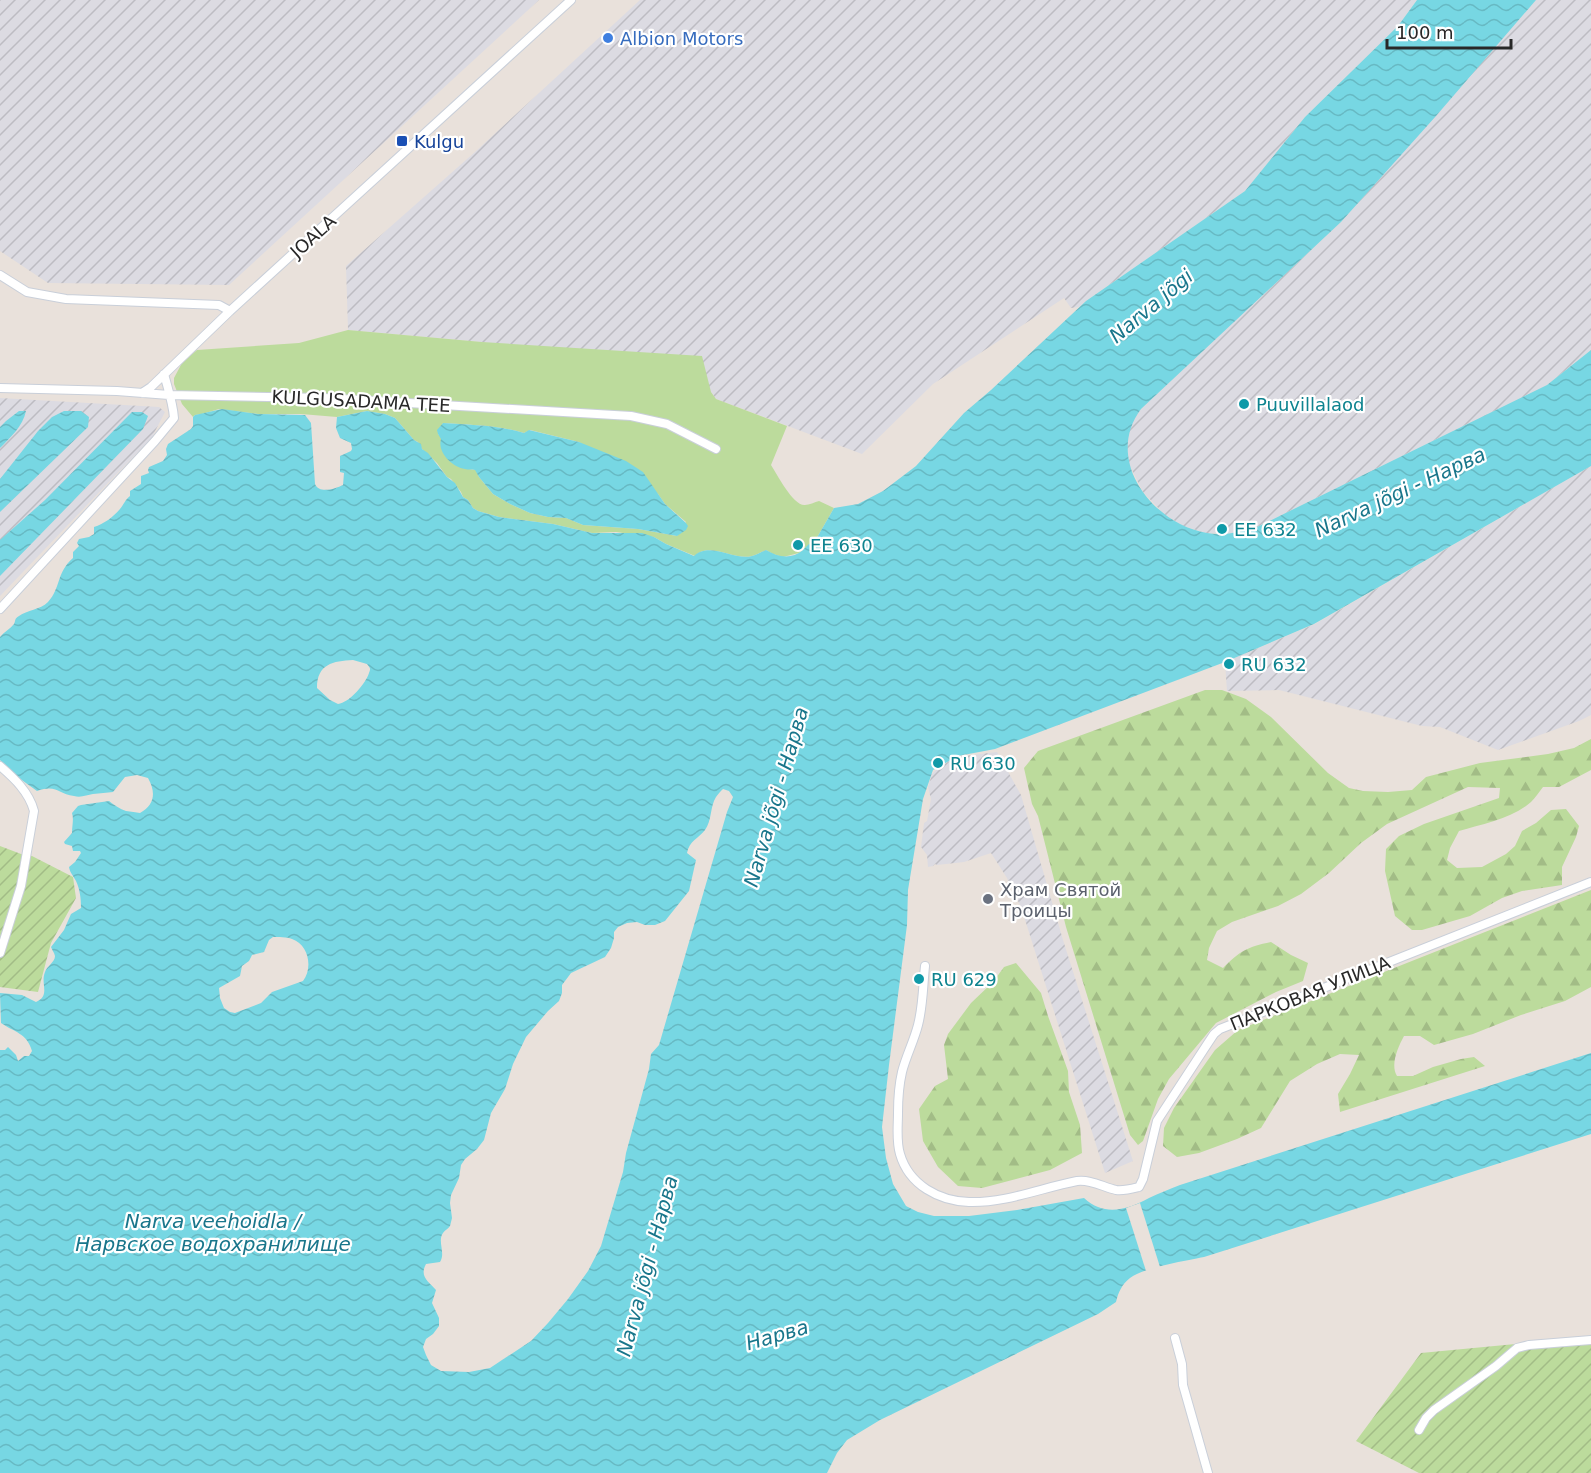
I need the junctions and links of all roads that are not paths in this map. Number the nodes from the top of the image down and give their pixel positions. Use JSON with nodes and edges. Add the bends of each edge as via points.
{"nodes":[{"id":1,"x":571,"y":0,"type":"edge"},
{"id":2,"x":0,"y":275,"type":"edge"},
{"id":3,"x":231,"y":311,"type":"junction"},
{"id":4,"x":165,"y":374,"type":"junction"},
{"id":5,"x":0,"y":388,"type":"edge"},
{"id":6,"x":141,"y":393,"type":"junction"},
{"id":7,"x":169,"y":395,"type":"junction"},
{"id":8,"x":716,"y":449,"type":"dead end"},
{"id":9,"x":0,"y":609,"type":"edge"},
{"id":10,"x":0,"y":766,"type":"edge"},
{"id":11,"x":1591,"y":882,"type":"edge"},
{"id":12,"x":0,"y":953,"type":"edge"},
{"id":13,"x":925,"y":966,"type":"dead end"},
{"id":14,"x":1175,"y":1338,"type":"dead end"},
{"id":15,"x":1591,"y":1340,"type":"edge"},
{"id":16,"x":1419,"y":1430,"type":"dead end"},
{"id":17,"x":1208,"y":1473,"type":"edge"}],
"edges":[{"from":1,"to":3,"type":"street","name":"JOALA"},
{"from":2,"to":3,"type":"street","via":[[27,292],[66,299],[219,305]]},
{"from":3,"to":4,"type":"street","name":"JOALA"},
{"from":4,"to":6,"type":"street","name":"JOALA"},
{"from":4,"to":7,"type":"street"},
{"from":5,"to":6,"type":"street","name":"KULGUSADAMA TEE"},
{"from":6,"to":7,"type":"street","name":"KULGUSADAMA TEE"},
{"from":7,"to":8,"type":"street","name":"KULGUSADAMA TEE","via":[[324,398],[631,416],[667,424]]},
{"from":7,"to":9,"type":"street","via":[[174,418]]},
{"from":10,"to":12,"type":"street","via":[[16,780],[34,810],[21,886]]},
{"from":11,"to":13,"type":"street","name":"ПАРКОВАЯ УЛИЦА","via":[[1220,1029],[1157,1121],[1139,1187],[1127,1190],[1079,1180],[993,1200],[957,1201],[938,1196],[909,1174],[898,1144],[898,1107],[902,1071],[919,1022]]},
{"from":14,"to":17,"type":"street"},
{"from":15,"to":16,"type":"street","via":[[1517,1348],[1434,1410]]}]}
